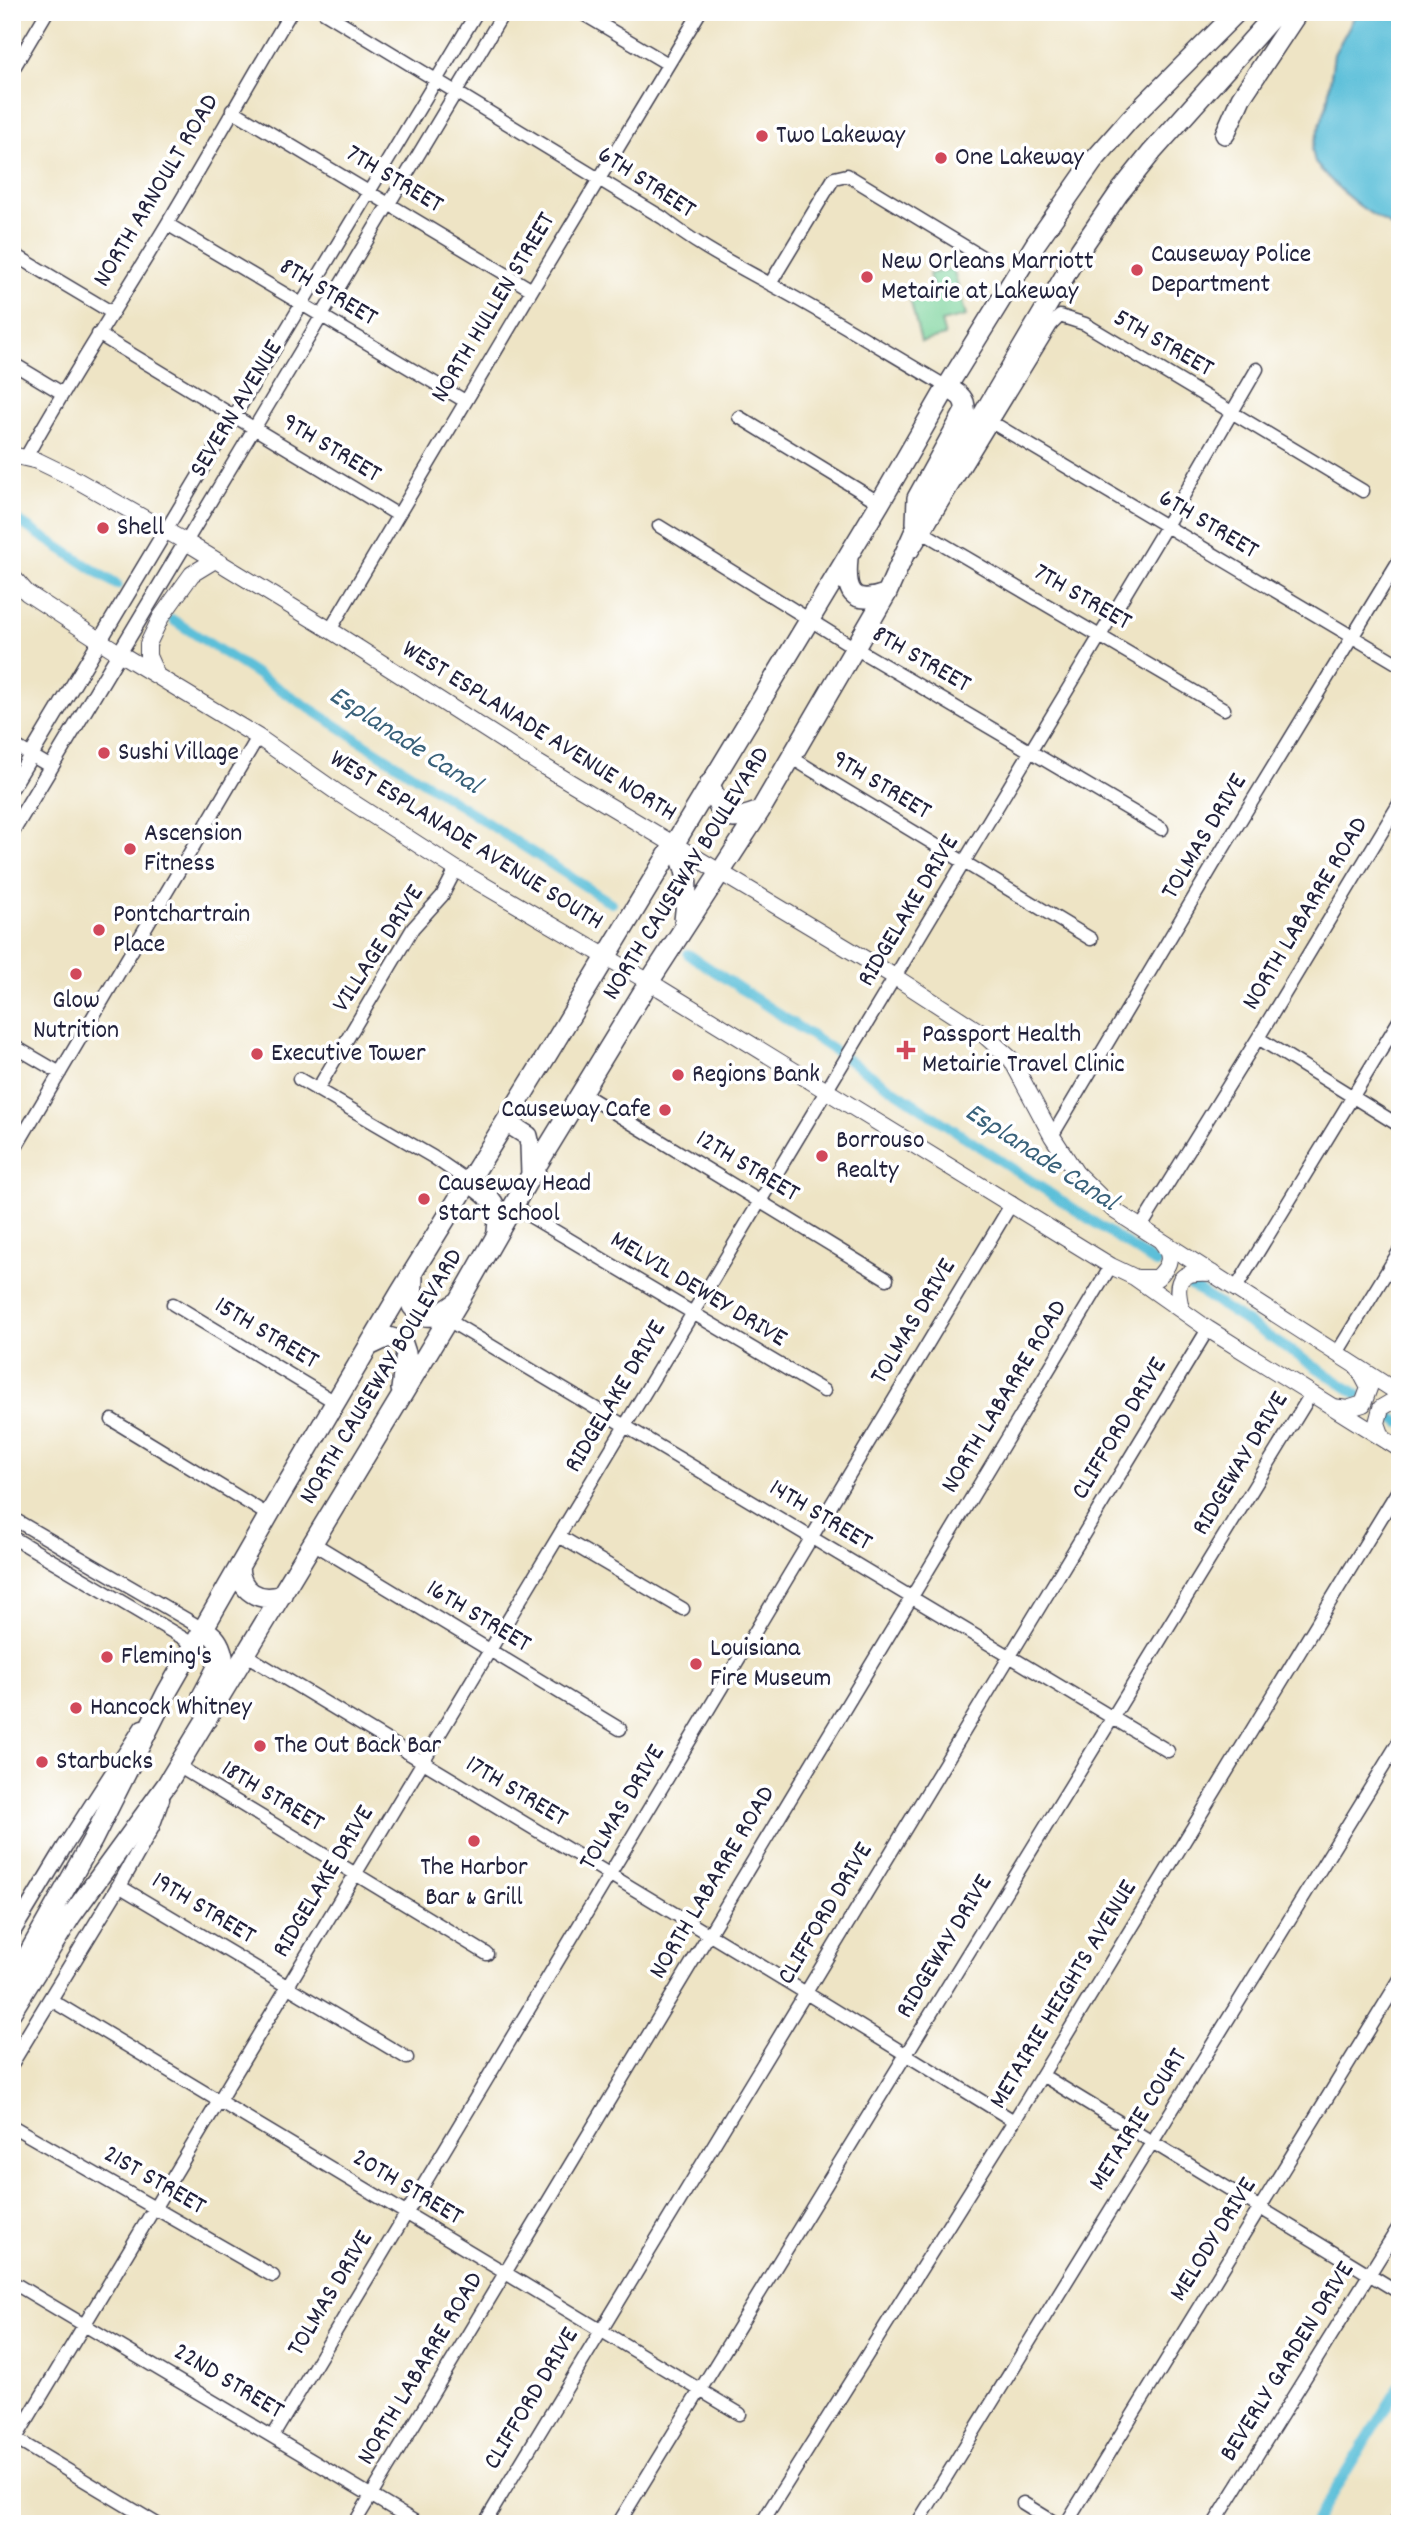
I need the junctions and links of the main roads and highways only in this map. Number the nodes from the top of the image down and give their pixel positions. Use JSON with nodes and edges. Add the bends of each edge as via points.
{"nodes":[{"id":1,"x":1237,"y":12,"type":"edge"},
{"id":2,"x":1278,"y":12,"type":"edge"},
{"id":3,"x":1298,"y":12,"type":"edge"},
{"id":4,"x":1225,"y":134,"type":"dead end"},
{"id":5,"x":947,"y":387,"type":"junction"},
{"id":6,"x":19,"y":456,"type":"edge"},
{"id":7,"x":921,"y":531,"type":"junction"},
{"id":8,"x":849,"y":553,"type":"junction"},
{"id":9,"x":215,"y":560,"type":"junction"},
{"id":10,"x":14,"y":580,"type":"edge"},
{"id":11,"x":890,"y":585,"type":"junction"},
{"id":12,"x":158,"y":677,"type":"junction"},
{"id":13,"x":710,"y":783,"type":"junction"},
{"id":14,"x":760,"y":811,"type":"junction"},
{"id":15,"x":673,"y":845,"type":"junction"},
{"id":16,"x":718,"y":872,"type":"junction"},
{"id":17,"x":683,"y":927,"type":"junction"},
{"id":18,"x":607,"y":956,"type":"junction"},
{"id":19,"x":649,"y":982,"type":"junction"},
{"id":20,"x":506,"y":1122,"type":"junction"},
{"id":21,"x":531,"y":1175,"type":"junction"},
{"id":22,"x":468,"y":1181,"type":"junction"},
{"id":23,"x":496,"y":1236,"type":"junction"},
{"id":24,"x":1160,"y":1240,"type":"junction"},
{"id":25,"x":413,"y":1272,"type":"junction"},
{"id":26,"x":1212,"y":1273,"type":"junction"},
{"id":27,"x":1134,"y":1277,"type":"junction"},
{"id":28,"x":459,"y":1301,"type":"junction"},
{"id":29,"x":1181,"y":1308,"type":"junction"},
{"id":30,"x":369,"y":1346,"type":"junction"},
{"id":31,"x":1357,"y":1366,"type":"junction"},
{"id":32,"x":1400,"y":1394,"type":"edge"},
{"id":33,"x":400,"y":1397,"type":"junction"},
{"id":34,"x":1400,"y":1401,"type":"edge"},
{"id":35,"x":1333,"y":1407,"type":"junction"},
{"id":36,"x":1382,"y":1437,"type":"junction"},
{"id":37,"x":1400,"y":1448,"type":"edge"},
{"id":38,"x":239,"y":1567,"type":"junction"},
{"id":39,"x":282,"y":1595,"type":"junction"},
{"id":40,"x":198,"y":1637,"type":"junction"},
{"id":41,"x":207,"y":1719,"type":"junction"},
{"id":42,"x":12,"y":1983,"type":"edge"},
{"id":43,"x":12,"y":2011,"type":"edge"}],
"edges":[{"from":1,"to":5,"type":"highway","name":"NORTH CAUSEWAY BOULEVARD","via":[[1094,160],[1036,243]]},
{"from":2,"to":7,"type":"highway","name":"NORTH CAUSEWAY BOULEVARD","via":[[1119,193],[1016,356]]},
{"from":3,"to":4,"type":"highway","via":[[1232,114]]},
{"from":5,"to":7,"type":"highway","via":[[964,399],[965,411],[917,498]]},
{"from":5,"to":8,"type":"highway","name":"NORTH CAUSEWAY BOULEVARD"},
{"from":6,"to":9,"type":"main road","name":"WEST ESPLANADE AVENUE NORTH","via":[[72,478]]},
{"from":7,"to":11,"type":"highway","name":"NORTH CAUSEWAY BOULEVARD"},
{"from":8,"to":11,"type":"highway","via":[[846,579],[855,596],[873,598]]},
{"from":8,"to":13,"type":"highway","name":"NORTH CAUSEWAY BOULEVARD"},
{"from":9,"to":12,"type":"main road","via":[[192,573],[160,617],[148,643],[148,656]]},
{"from":9,"to":15,"type":"main road","name":"WEST ESPLANADE AVENUE NORTH"},
{"from":10,"to":12,"type":"main road","name":"WEST ESPLANADE AVENUE SOUTH","via":[[27,593]]},
{"from":11,"to":14,"type":"highway","name":"NORTH CAUSEWAY BOULEVARD"},
{"from":12,"to":18,"type":"main road","name":"WEST ESPLANADE AVENUE SOUTH","via":[[258,737],[456,869]]},
{"from":13,"to":14,"type":"highway","via":[[726,816],[736,820]]},
{"from":13,"to":15,"type":"highway","name":"NORTH CAUSEWAY BOULEVARD"},
{"from":14,"to":16,"type":"highway","name":"NORTH CAUSEWAY BOULEVARD"},
{"from":15,"to":16,"type":"main road","name":"WEST ESPLANADE AVENUE NORTH"},
{"from":15,"to":17,"type":"highway","via":[[688,880]]},
{"from":15,"to":18,"type":"highway","name":"NORTH CAUSEWAY BOULEVARD"},
{"from":16,"to":17,"type":"highway","name":"NORTH CAUSEWAY BOULEVARD"},
{"from":16,"to":24,"type":"main road","name":"WEST ESPLANADE AVENUE NORTH","via":[[984,1034],[1011,1059],[1076,1173],[1095,1194]]},
{"from":17,"to":19,"type":"highway","name":"NORTH CAUSEWAY BOULEVARD"},
{"from":18,"to":19,"type":"main road","name":"WEST ESPLANADE AVENUE SOUTH"},
{"from":18,"to":20,"type":"highway","name":"NORTH CAUSEWAY BOULEVARD"},
{"from":19,"to":21,"type":"highway","name":"NORTH CAUSEWAY BOULEVARD"},
{"from":19,"to":27,"type":"main road","name":"WEST ESPLANADE AVENUE SOUTH","via":[[831,1084]]},
{"from":20,"to":21,"type":"highway","via":[[528,1136]]},
{"from":20,"to":22,"type":"highway","name":"NORTH CAUSEWAY BOULEVARD"},
{"from":21,"to":23,"type":"highway","name":"NORTH CAUSEWAY BOULEVARD"},
{"from":22,"to":23,"type":"highway","via":[[490,1196],[497,1208]]},
{"from":22,"to":25,"type":"highway","name":"NORTH CAUSEWAY BOULEVARD"},
{"from":23,"to":28,"type":"highway","name":"NORTH CAUSEWAY BOULEVARD"},
{"from":24,"to":26,"type":"main road","name":"WEST ESPLANADE AVENUE NORTH"},
{"from":24,"to":27,"type":"main road","via":[[1169,1251],[1163,1273],[1157,1278]]},
{"from":25,"to":28,"type":"highway","via":[[412,1306],[423,1317],[442,1313]]},
{"from":25,"to":30,"type":"highway","name":"NORTH CAUSEWAY BOULEVARD"},
{"from":26,"to":29,"type":"main road","via":[[1188,1273],[1180,1280],[1176,1288]]},
{"from":26,"to":31,"type":"main road","name":"WEST ESPLANADE AVENUE NORTH"},
{"from":27,"to":29,"type":"main road","name":"WEST ESPLANADE AVENUE SOUTH"},
{"from":28,"to":33,"type":"highway","name":"NORTH CAUSEWAY BOULEVARD"},
{"from":29,"to":35,"type":"main road","name":"WEST ESPLANADE AVENUE SOUTH"},
{"from":30,"to":33,"type":"highway","via":[[388,1337],[402,1341],[406,1353]]},
{"from":30,"to":38,"type":"highway","name":"NORTH CAUSEWAY BOULEVARD"},
{"from":31,"to":32,"type":"main road","name":"WEST ESPLANADE AVENUE NORTH"},
{"from":31,"to":35,"type":"main road","via":[[1369,1388],[1368,1396],[1355,1408]]},
{"from":33,"to":39,"type":"highway","name":"NORTH CAUSEWAY BOULEVARD"},
{"from":34,"to":36,"type":"main road","via":[[1386,1403],[1377,1414]]},
{"from":35,"to":36,"type":"main road","name":"WEST ESPLANADE AVENUE SOUTH"},
{"from":36,"to":37,"type":"main road","name":"WEST ESPLANADE AVENUE SOUTH"},
{"from":38,"to":39,"type":"highway","via":[[243,1584],[256,1596]]},
{"from":38,"to":40,"type":"highway","name":"NORTH CAUSEWAY BOULEVARD"},
{"from":39,"to":41,"type":"highway","name":"NORTH CAUSEWAY BOULEVARD"},
{"from":40,"to":41,"type":"highway","via":[[215,1636],[223,1656],[202,1696]]},
{"from":40,"to":42,"type":"highway","name":"NORTH CAUSEWAY BOULEVARD"},
{"from":41,"to":43,"type":"highway","name":"NORTH CAUSEWAY BOULEVARD","via":[[167,1784],[71,1916]]}]}
